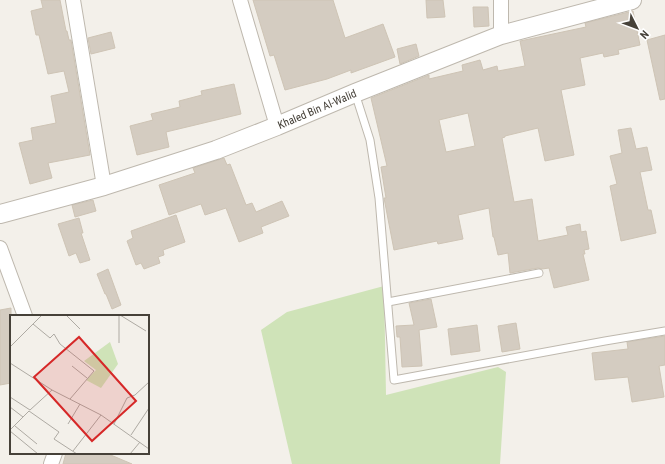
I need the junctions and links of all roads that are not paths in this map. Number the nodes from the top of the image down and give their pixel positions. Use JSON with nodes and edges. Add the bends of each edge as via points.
{"nodes":[{"id":1,"x":74,"y":0,"type":"edge"},
{"id":2,"x":240,"y":0,"type":"edge"},
{"id":3,"x":501,"y":0,"type":"edge"},
{"id":4,"x":632,"y":0,"type":"edge"},
{"id":5,"x":501,"y":35,"type":"junction"},
{"id":6,"x":355,"y":93,"type":"junction"},
{"id":7,"x":277,"y":126,"type":"junction"},
{"id":8,"x":104,"y":186,"type":"junction"},
{"id":9,"x":0,"y":214,"type":"edge"},
{"id":10,"x":0,"y":248,"type":"edge"},
{"id":11,"x":539,"y":273,"type":"dead end"},
{"id":12,"x":388,"y":302,"type":"junction"},
{"id":13,"x":25,"y":315,"type":"edge"},
{"id":14,"x":665,"y":331,"type":"edge"},
{"id":15,"x":55,"y":454,"type":"edge"},
{"id":16,"x":51,"y":464,"type":"edge"}],
"edges":[{"from":1,"to":8,"type":"street"},
{"from":2,"to":7,"type":"street"},
{"from":3,"to":5,"type":"street"},
{"from":4,"to":5,"type":"street","name":"Khaled Bin Al-Walid"},
{"from":5,"to":6,"type":"street","name":"Khaled Bin Al-Walid"},
{"from":6,"to":7,"type":"street","name":"Khaled Bin Al-Walid"},
{"from":6,"to":12,"type":"lane","via":[[370,140],[380,198]]},
{"from":7,"to":8,"type":"street","name":"Khaled Bin Al-Walid","via":[[216,150]]},
{"from":8,"to":9,"type":"street","name":"Khaled Bin Al-Walid"},
{"from":10,"to":13,"type":"street"},
{"from":11,"to":12,"type":"lane"},
{"from":12,"to":14,"type":"lane","via":[[394,380]]},
{"from":15,"to":16,"type":"street"}]}
